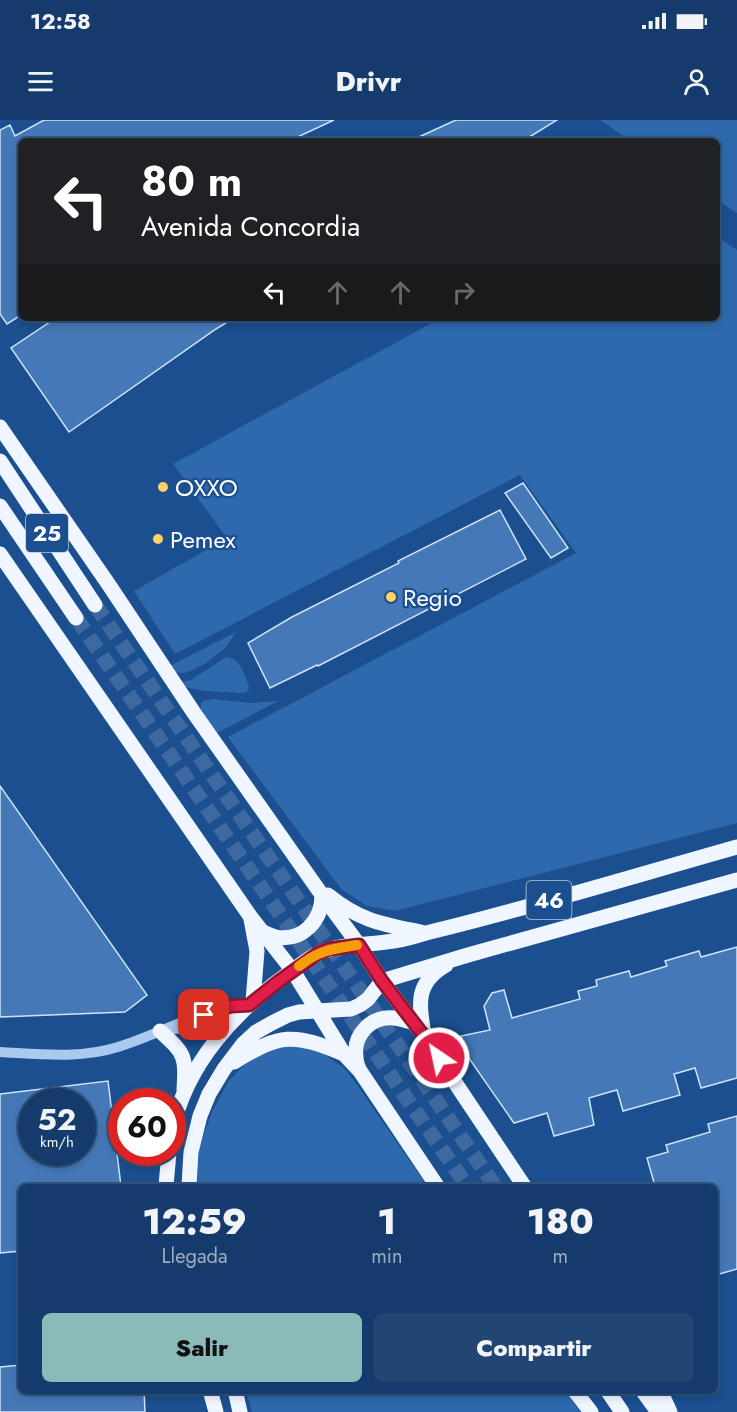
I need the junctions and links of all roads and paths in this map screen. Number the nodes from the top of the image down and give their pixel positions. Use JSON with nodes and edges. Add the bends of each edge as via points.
{"nodes":[{"id":1,"x":0,"y":427,"type":"edge"},
{"id":2,"x":0,"y":461,"type":"edge"},
{"id":3,"x":0,"y":506,"type":"edge"},
{"id":4,"x":0,"y":554,"type":"edge"},
{"id":5,"x":95,"y":605,"type":"tunnel mouth"},
{"id":6,"x":76,"y":618,"type":"tunnel mouth"},
{"id":7,"x":737,"y":847,"type":"edge"},
{"id":8,"x":737,"y":880,"type":"edge"},
{"id":9,"x":319,"y":890,"type":"junction"},
{"id":10,"x":250,"y":916,"type":"junction"},
{"id":11,"x":263,"y":932,"type":"junction"},
{"id":12,"x":427,"y":933,"type":"junction"},
{"id":13,"x":359,"y":945,"type":"junction"},
{"id":14,"x":460,"y":958,"type":"junction"},
{"id":15,"x":293,"y":971,"type":"junction"},
{"id":16,"x":382,"y":981,"type":"junction"},
{"id":17,"x":251,"y":1003,"type":"junction"},
{"id":18,"x":318,"y":1011,"type":"junction"},
{"id":19,"x":414,"y":1023,"type":"junction"},
{"id":20,"x":228,"y":1025,"type":"junction"},
{"id":21,"x":161,"y":1030,"type":"junction"},
{"id":22,"x":424,"y":1036,"type":"junction"},
{"id":23,"x":0,"y":1052,"type":"edge"},
{"id":24,"x":344,"y":1054,"type":"junction"},
{"id":25,"x":224,"y":1069,"type":"junction"},
{"id":26,"x":360,"y":1071,"type":"junction"},
{"id":27,"x":184,"y":1088,"type":"edge"},
{"id":28,"x":186,"y":1091,"type":"edge"},
{"id":29,"x":168,"y":1166,"type":"edge"},
{"id":30,"x":166,"y":1184,"type":"edge"},
{"id":31,"x":189,"y":1184,"type":"edge"},
{"id":32,"x":436,"y":1184,"type":"edge"},
{"id":33,"x":523,"y":1184,"type":"edge"},
{"id":34,"x":211,"y":1394,"type":"edge"},
{"id":35,"x":236,"y":1394,"type":"edge"},
{"id":36,"x":577,"y":1394,"type":"edge"},
{"id":37,"x":611,"y":1394,"type":"edge"},
{"id":38,"x":645,"y":1394,"type":"edge"},
{"id":39,"x":662,"y":1394,"type":"edge"},
{"id":40,"x":216,"y":1412,"type":"edge"},
{"id":41,"x":240,"y":1412,"type":"edge"},
{"id":42,"x":591,"y":1412,"type":"edge"},
{"id":43,"x":622,"y":1412,"type":"edge"},
{"id":44,"x":658,"y":1412,"type":"edge"},
{"id":45,"x":670,"y":1412,"type":"edge"}],
"edges":[{"from":1,"to":9,"type":"main road"},
{"from":2,"to":5,"type":"main road","number":"25"},
{"from":3,"to":6,"type":"main road","number":"25"},
{"from":4,"to":10,"type":"main road"},
{"from":7,"to":12,"type":"main road","number":"46"},
{"from":8,"to":14,"type":"main road","number":"46"},
{"from":9,"to":11,"type":"main road","via":[[322,906],[318,917],[302,933],[277,937]]},
{"from":9,"to":12,"type":"main road","via":[[365,918]]},
{"from":9,"to":13,"type":"main road"},
{"from":10,"to":11,"type":"main road"},
{"from":10,"to":17,"type":"main road","via":[[257,951]]},
{"from":11,"to":15,"type":"main road"},
{"from":12,"to":13,"type":"main road","number":"46"},
{"from":13,"to":15,"type":"main road","number":"46","via":[[329,949]]},
{"from":13,"to":16,"type":"main road"},
{"from":14,"to":16,"type":"main road","number":"46"},
{"from":14,"to":22,"type":"main road","via":[[442,968],[424,987],[419,1002]]},
{"from":15,"to":17,"type":"main road","number":"46"},
{"from":15,"to":18,"type":"main road"},
{"from":16,"to":18,"type":"main road","via":[[360,1005]]},
{"from":16,"to":19,"type":"main road"},
{"from":17,"to":20,"type":"main road","number":"46"},
{"from":17,"to":21,"type":"street"},
{"from":18,"to":24,"type":"main road"},
{"from":18,"to":25,"type":"main road","via":[[288,1015],[256,1032]]},
{"from":19,"to":22,"type":"main road"},
{"from":19,"to":26,"type":"main road","via":[[385,1018],[368,1025],[359,1034],[356,1047]]},
{"from":20,"to":21,"type":"street"},
{"from":20,"to":28,"type":"main road","number":"46"},
{"from":21,"to":23,"type":"street","via":[[90,1054]]},
{"from":21,"to":27,"type":"main road","via":[[183,1056]]},
{"from":22,"to":33,"type":"main road"},
{"from":24,"to":25,"type":"main road","via":[[317,1042],[279,1039]]},
{"from":24,"to":26,"type":"main road"},
{"from":25,"to":31,"type":"main road","via":[[200,1116],[191,1152]]},
{"from":26,"to":32,"type":"main road"},
{"from":29,"to":30,"type":"main road"},
{"from":34,"to":40,"type":"main road"},
{"from":35,"to":41,"type":"main road"},
{"from":36,"to":42,"type":"main road"},
{"from":37,"to":43,"type":"main road"},
{"from":38,"to":44,"type":"main road"},
{"from":39,"to":45,"type":"main road"}]}
